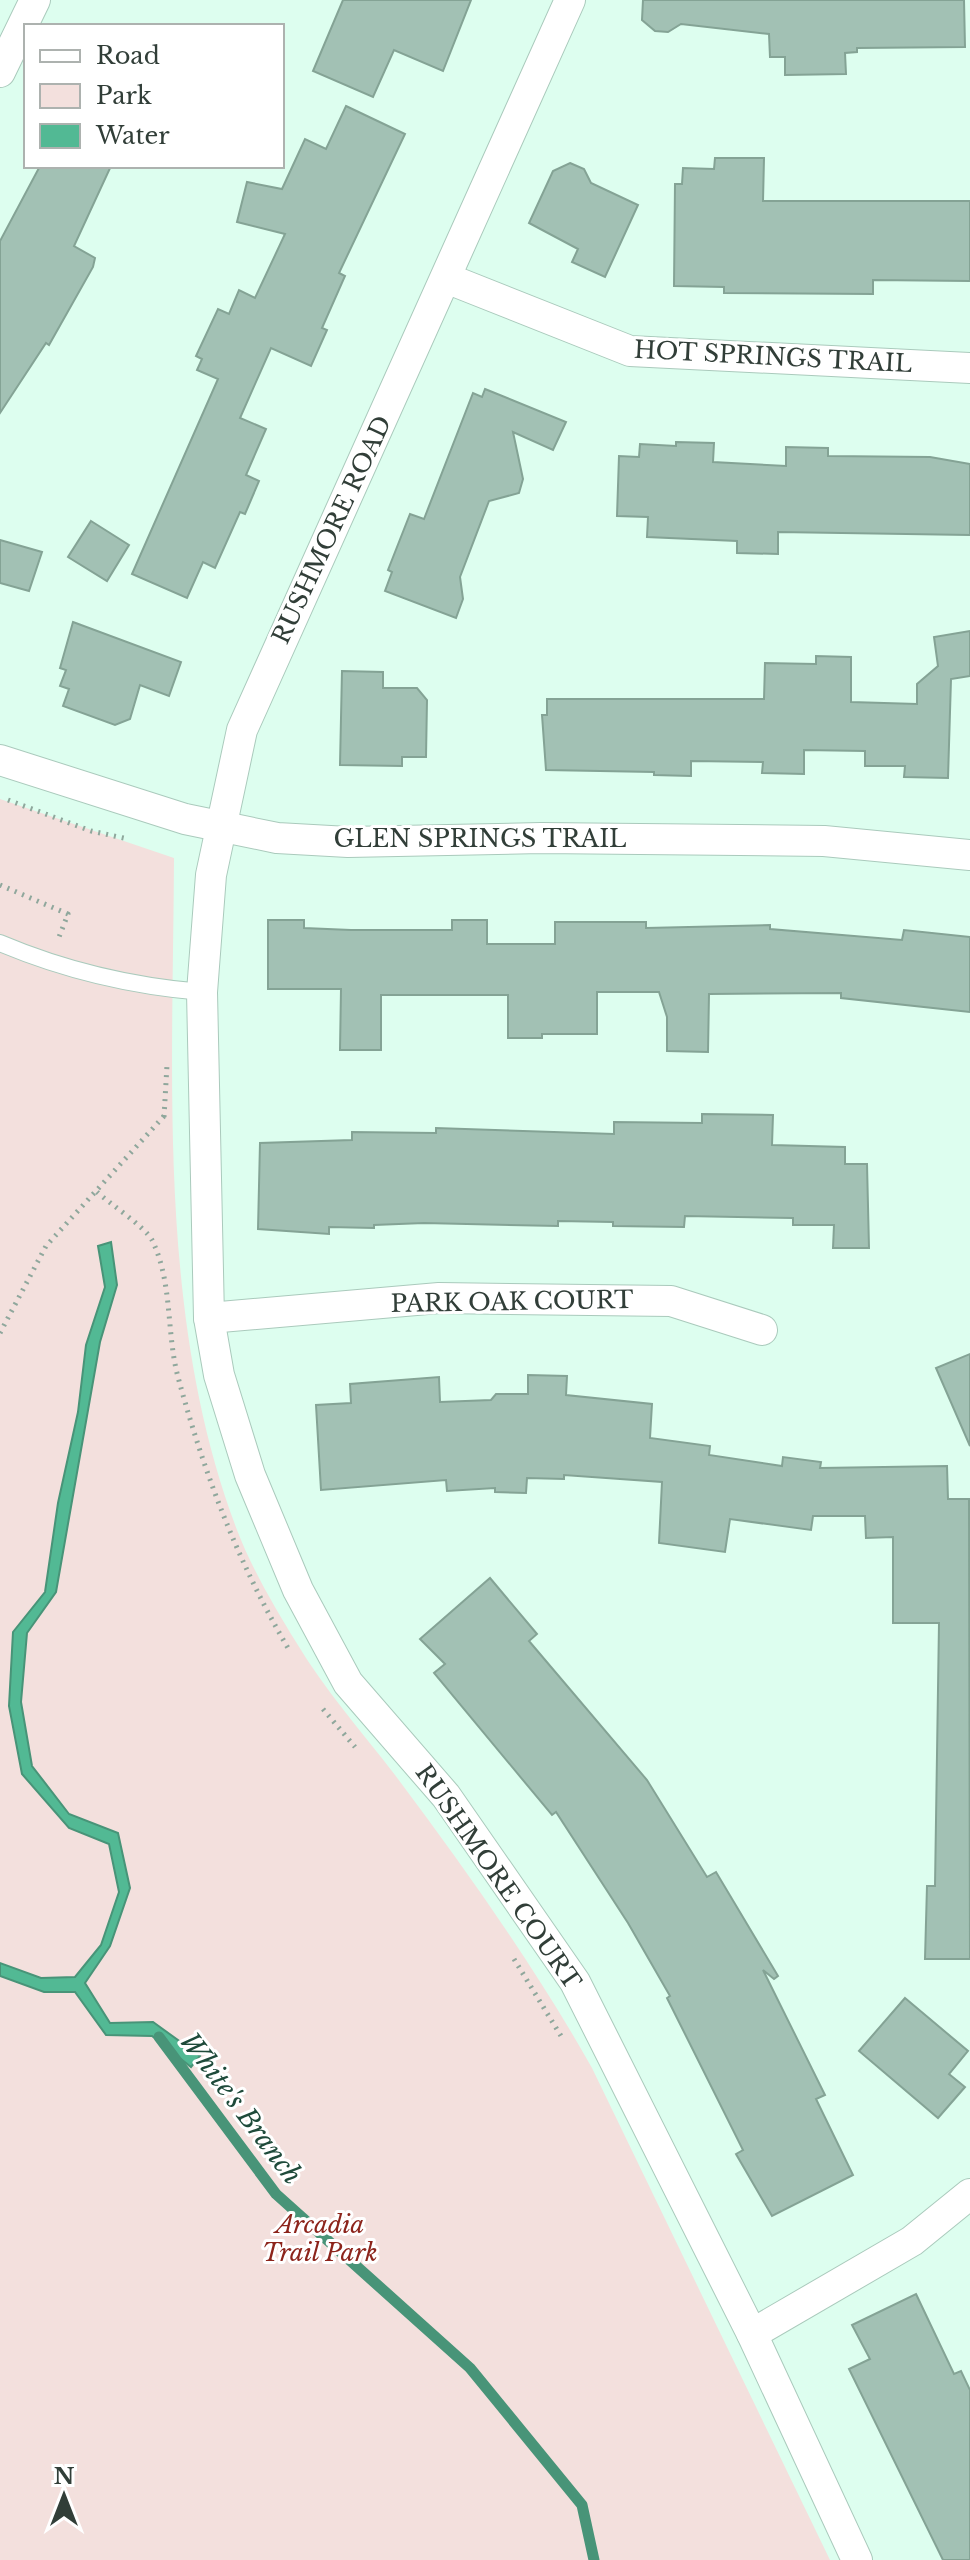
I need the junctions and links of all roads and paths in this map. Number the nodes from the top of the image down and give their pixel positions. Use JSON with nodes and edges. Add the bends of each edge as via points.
{"nodes":[{"id":1,"x":35,"y":0,"type":"edge"},
{"id":2,"x":570,"y":0,"type":"edge"},
{"id":3,"x":0,"y":72,"type":"edge"},
{"id":4,"x":446,"y":278,"type":"junction"},
{"id":5,"x":970,"y":368,"type":"edge"},
{"id":6,"x":0,"y":760,"type":"edge"},
{"id":7,"x":0,"y":796,"type":"edge"},
{"id":8,"x":221,"y":827,"type":"junction"},
{"id":9,"x":134,"y":841,"type":"dead end"},
{"id":10,"x":970,"y":855,"type":"edge"},
{"id":11,"x":0,"y":885,"type":"edge"},
{"id":12,"x":0,"y":943,"type":"edge"},
{"id":13,"x":55,"y":948,"type":"dead end"},
{"id":14,"x":202,"y":992,"type":"junction"},
{"id":15,"x":203,"y":1087,"type":"junction"},
{"id":16,"x":97,"y":1192,"type":"junction"},
{"id":17,"x":209,"y":1318,"type":"junction"},
{"id":18,"x":762,"y":1330,"type":"dead end"},
{"id":19,"x":0,"y":1333,"type":"edge"},
{"id":20,"x":290,"y":1653,"type":"dead end"},
{"id":21,"x":320,"y":1704,"type":"dead end"},
{"id":22,"x":356,"y":1749,"type":"dead end"},
{"id":23,"x":511,"y":1953,"type":"dead end"},
{"id":24,"x":564,"y":2041,"type":"dead end"},
{"id":25,"x":970,"y":2194,"type":"edge"},
{"id":26,"x":752,"y":2334,"type":"junction"},
{"id":27,"x":857,"y":2560,"type":"edge"}],
"edges":[{"from":1,"to":3,"type":"street"},
{"from":2,"to":4,"type":"street","name":"RUSHMORE ROAD"},
{"from":4,"to":5,"type":"street","name":"HOT SPRINGS TRAIL","via":[[630,351]]},
{"from":4,"to":8,"type":"street","name":"RUSHMORE ROAD","via":[[242,730]]},
{"from":6,"to":8,"type":"street","name":"GLEN SPRINGS TRAIL"},
{"from":7,"to":9,"type":"path","via":[[91,831]]},
{"from":8,"to":10,"type":"street","name":"GLEN SPRINGS TRAIL","via":[[277,838],[348,842],[824,841]]},
{"from":8,"to":14,"type":"street","name":"RUSHMORE ROAD","via":[[211,875]]},
{"from":11,"to":13,"type":"path","via":[[68,914]]},
{"from":12,"to":14,"type":"lane","via":[[83,973],[144,987]]},
{"from":14,"to":15,"type":"street","name":"RUSHMORE ROAD"},
{"from":15,"to":16,"type":"path","via":[[196,1086],[164,1117]]},
{"from":15,"to":17,"type":"street","name":"RUSHMORE COURT"},
{"from":16,"to":19,"type":"path","via":[[46,1246]]},
{"from":16,"to":20,"type":"path","via":[[151,1237],[167,1284],[177,1374],[210,1487]]},
{"from":17,"to":18,"type":"street","name":"PARK OAK COURT","via":[[439,1298],[671,1301]]},
{"from":17,"to":26,"type":"street","name":"RUSHMORE COURT","via":[[219,1375],[250,1475],[305,1603],[348,1683],[446,1796],[575,1982]]},
{"from":21,"to":22,"type":"path"},
{"from":23,"to":24,"type":"path"},
{"from":25,"to":26,"type":"street","via":[[912,2241]]},
{"from":26,"to":27,"type":"street","name":"RUSHMORE COURT"}]}
